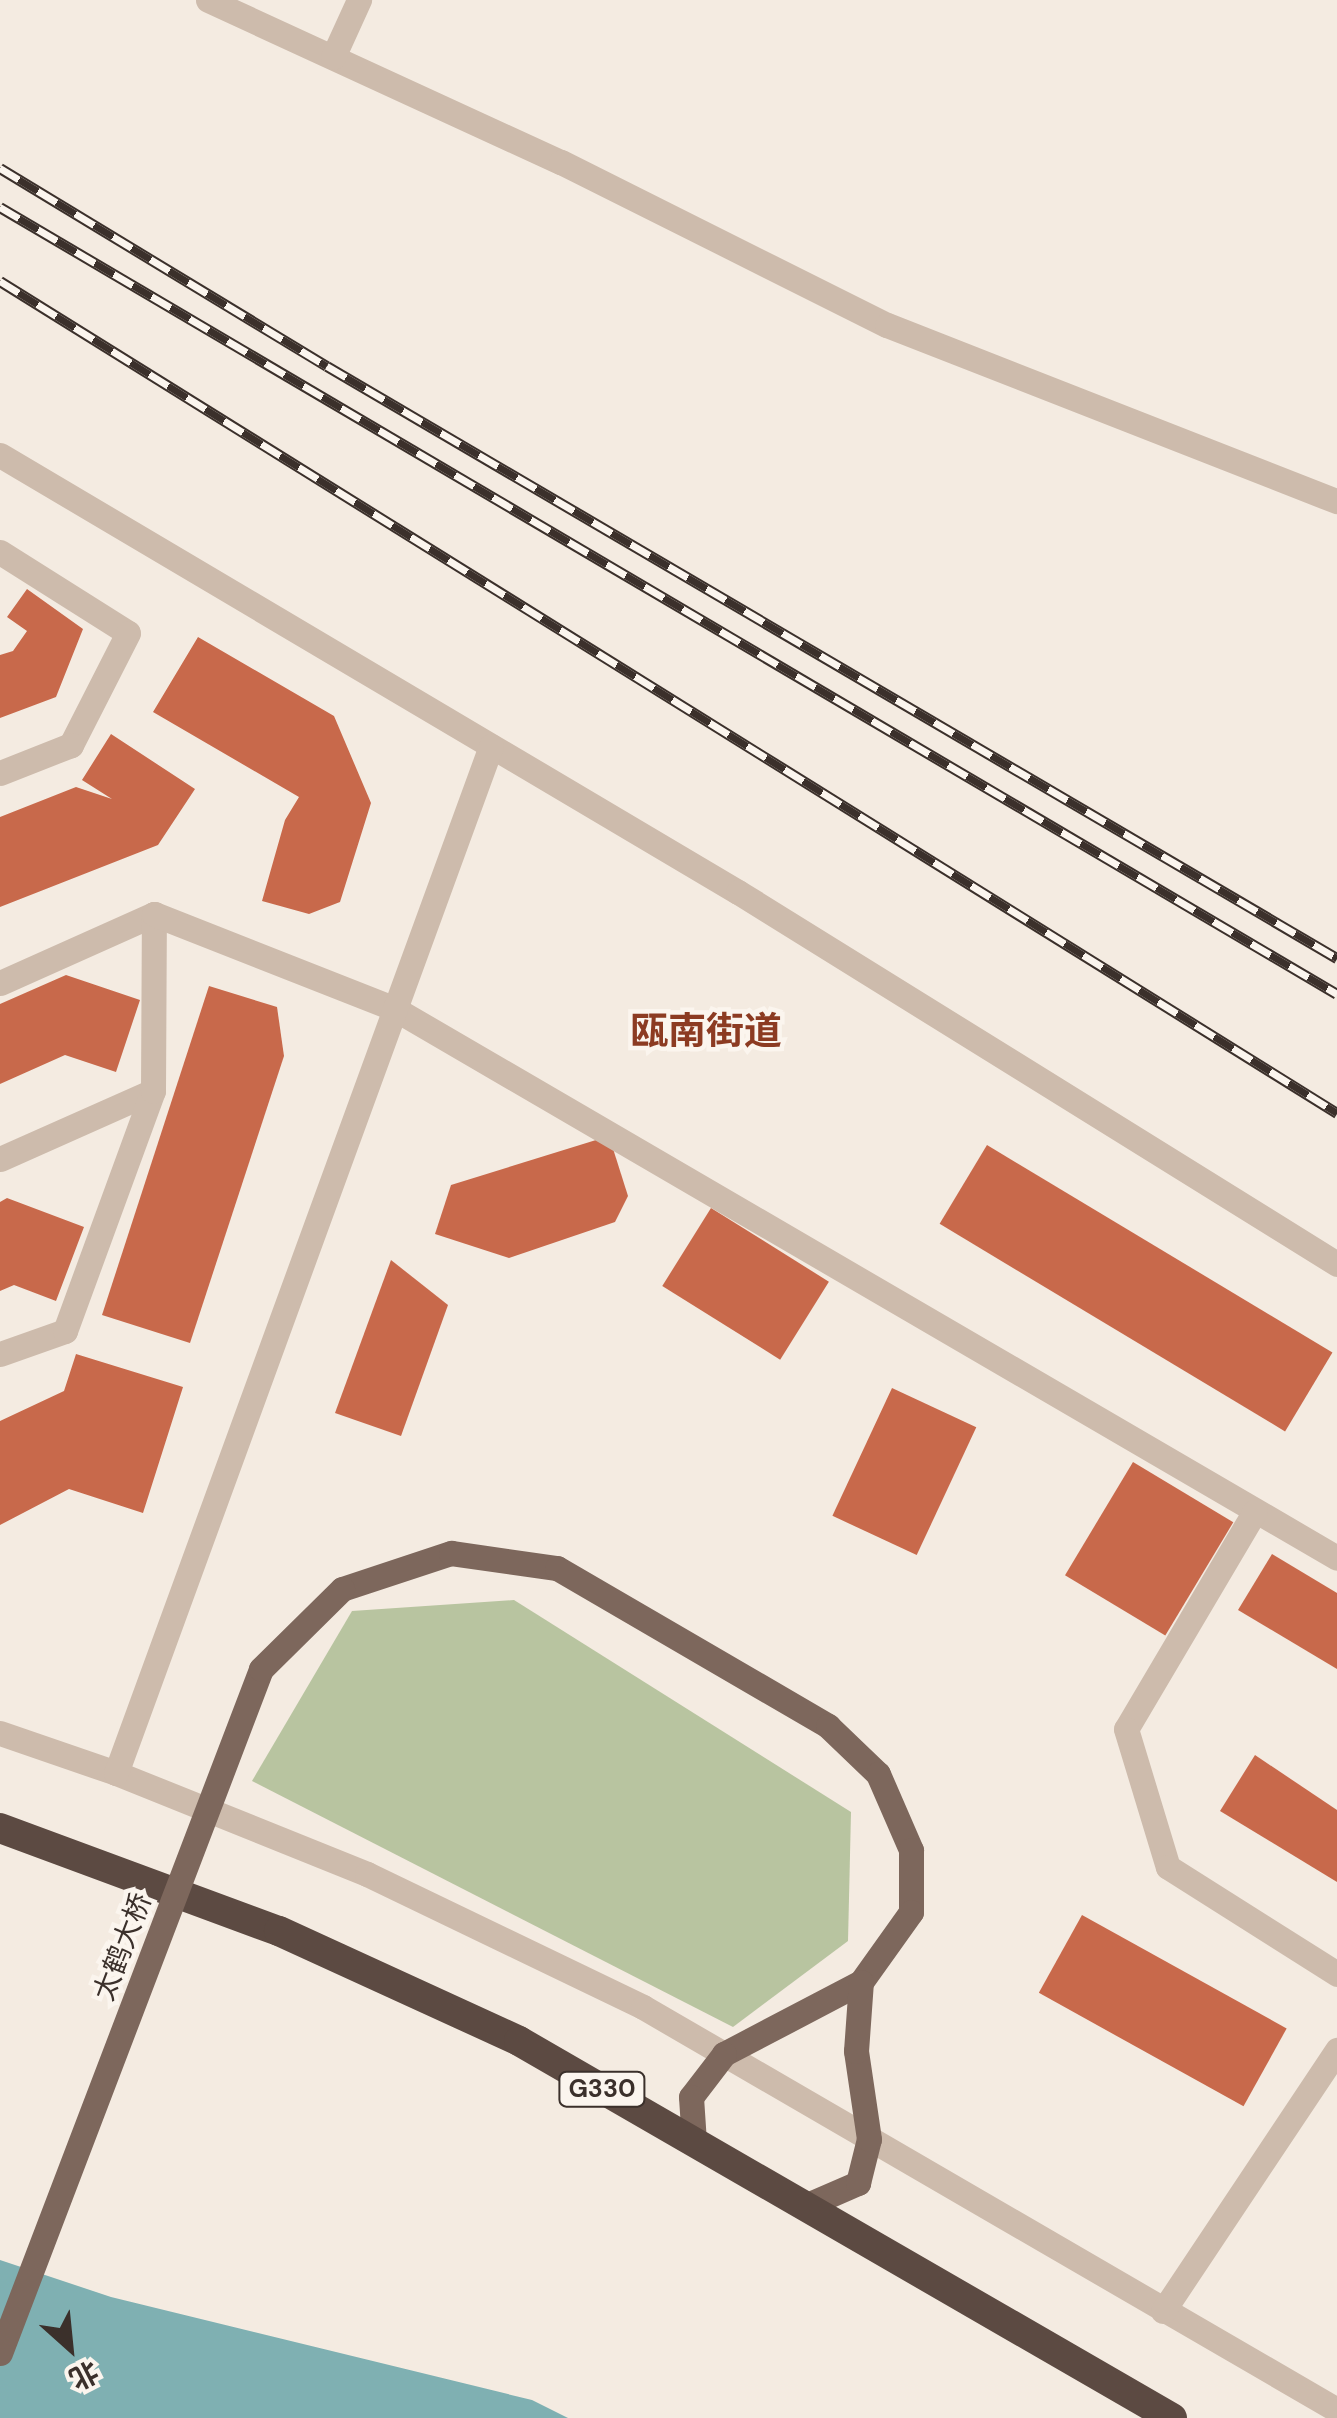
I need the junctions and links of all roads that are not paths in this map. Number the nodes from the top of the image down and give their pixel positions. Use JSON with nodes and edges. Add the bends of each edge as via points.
{"nodes":[{"id":1,"x":208,"y":0,"type":"edge"},
{"id":2,"x":359,"y":0,"type":"edge"},
{"id":3,"x":332,"y":57,"type":"junction"},
{"id":4,"x":0,"y":454,"type":"edge"},
{"id":5,"x":1337,"y":501,"type":"edge"},
{"id":6,"x":0,"y":552,"type":"edge"},
{"id":7,"x":491,"y":746,"type":"junction"},
{"id":8,"x":0,"y":773,"type":"edge"},
{"id":9,"x":154,"y":914,"type":"junction"},
{"id":10,"x":0,"y":983,"type":"edge"},
{"id":11,"x":395,"y":1009,"type":"junction"},
{"id":12,"x":152,"y":1091,"type":"junction"},
{"id":13,"x":0,"y":1158,"type":"edge"},
{"id":14,"x":1337,"y":1264,"type":"edge"},
{"id":15,"x":0,"y":1354,"type":"edge"},
{"id":16,"x":1256,"y":1511,"type":"junction"},
{"id":17,"x":1337,"y":1558,"type":"edge"},
{"id":18,"x":0,"y":1734,"type":"edge"},
{"id":19,"x":116,"y":1773,"type":"junction"},
{"id":20,"x":0,"y":1828,"type":"edge"},
{"id":21,"x":1337,"y":1974,"type":"edge"},
{"id":22,"x":860,"y":1982,"type":"junction"},
{"id":23,"x":1337,"y":2050,"type":"edge"},
{"id":24,"x":724,"y":2054,"type":"junction"},
{"id":25,"x":869,"y":2139,"type":"junction"},
{"id":26,"x":694,"y":2142,"type":"junction"},
{"id":27,"x":805,"y":2206,"type":"junction"},
{"id":28,"x":1163,"y":2310,"type":"junction"},
{"id":29,"x":0,"y":2354,"type":"edge"},
{"id":30,"x":1337,"y":2410,"type":"edge"},
{"id":31,"x":1172,"y":2418,"type":"edge"}],
"edges":[{"from":1,"to":3,"type":"street"},
{"from":2,"to":3,"type":"street"},
{"from":3,"to":5,"type":"street","via":[[887,324]]},
{"from":4,"to":7,"type":"street"},
{"from":6,"to":8,"type":"street","via":[[128,633],[71,745]]},
{"from":7,"to":11,"type":"street"},
{"from":7,"to":14,"type":"street"},
{"from":9,"to":10,"type":"street"},
{"from":9,"to":11,"type":"street"},
{"from":9,"to":12,"type":"street"},
{"from":11,"to":16,"type":"street"},
{"from":11,"to":19,"type":"street"},
{"from":12,"to":13,"type":"street"},
{"from":12,"to":15,"type":"street","via":[[66,1331]]},
{"from":16,"to":17,"type":"street"},
{"from":16,"to":21,"type":"street","via":[[1126,1728],[1168,1866]]},
{"from":18,"to":19,"type":"street"},
{"from":19,"to":24,"type":"street","via":[[368,1874],[643,2007]]},
{"from":20,"to":26,"type":"highway","number":"G330","via":[[278,1931],[519,2041]]},
{"from":22,"to":24,"type":"main road"},
{"from":22,"to":25,"type":"main road","via":[[856,2051]]},
{"from":22,"to":29,"type":"main road","name":"太鹤大桥","bridge":true,"via":[[911,1912],[911,1850],[878,1774],[828,1726],[557,1568],[450,1553],[342,1589],[262,1669]]},
{"from":23,"to":28,"type":"street"},
{"from":24,"to":25,"type":"street"},
{"from":24,"to":26,"type":"main road","via":[[690,2098]]},
{"from":25,"to":27,"type":"main road","via":[[858,2183]]},
{"from":25,"to":28,"type":"street"},
{"from":26,"to":27,"type":"highway","number":"G330"},
{"from":27,"to":31,"type":"highway","number":"G330"},
{"from":28,"to":30,"type":"street"}]}
